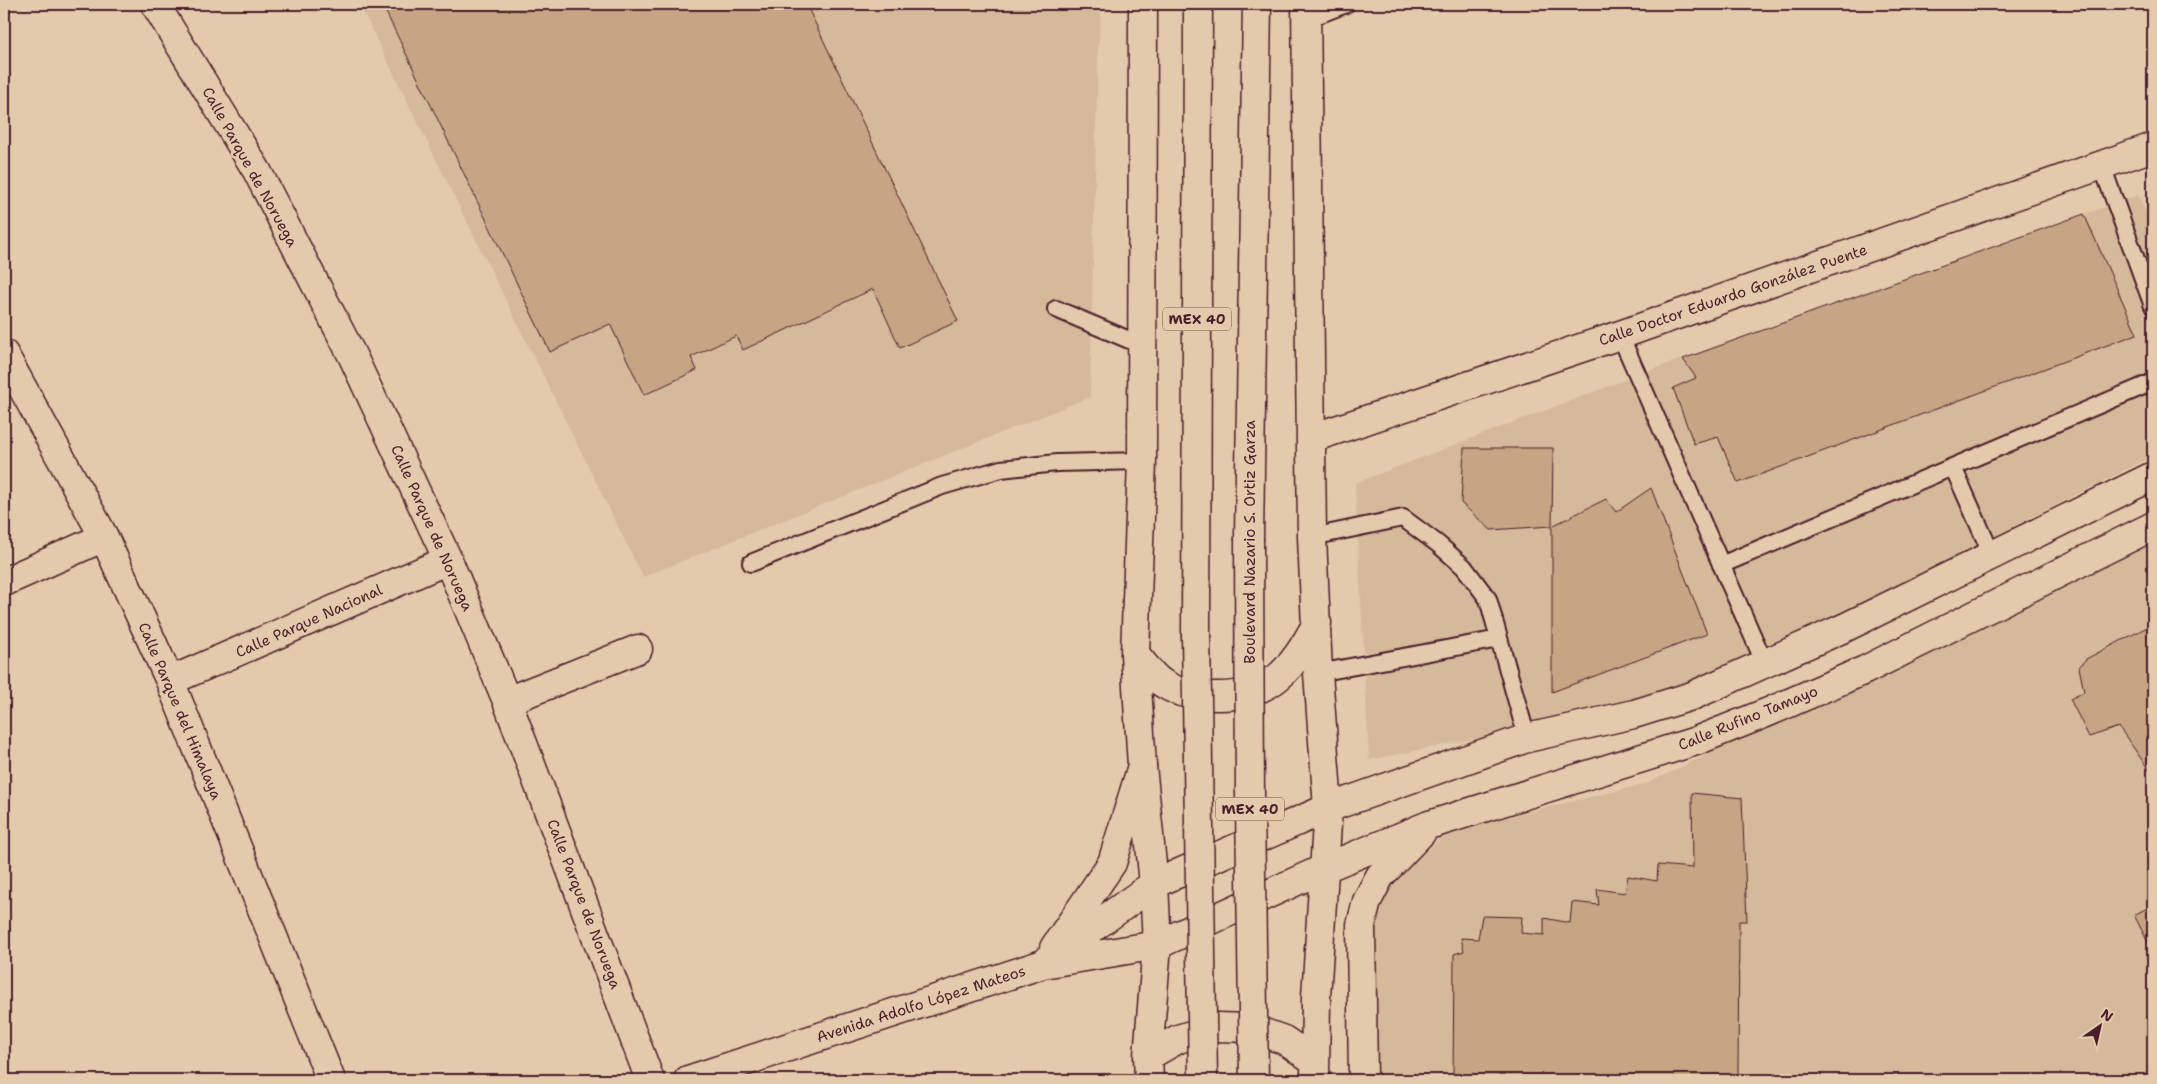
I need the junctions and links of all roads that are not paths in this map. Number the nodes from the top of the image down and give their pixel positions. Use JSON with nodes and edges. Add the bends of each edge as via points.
{"nodes":[{"id":1,"x":155,"y":4,"type":"edge"},
{"id":2,"x":1143,"y":4,"type":"edge"},
{"id":3,"x":1198,"y":4,"type":"edge"},
{"id":4,"x":1257,"y":4,"type":"edge"},
{"id":5,"x":1346,"y":4,"type":"edge"},
{"id":6,"x":1306,"y":12,"type":"edge"},
{"id":7,"x":2153,"y":147,"type":"edge"},
{"id":8,"x":2102,"y":166,"type":"junction"},
{"id":9,"x":2153,"y":306,"type":"edge"},
{"id":10,"x":1056,"y":309,"type":"dead end"},
{"id":11,"x":1620,"y":335,"type":"junction"},
{"id":12,"x":1141,"y":345,"type":"junction"},
{"id":13,"x":4,"y":354,"type":"edge"},
{"id":14,"x":2153,"y":382,"type":"edge"},
{"id":15,"x":1312,"y":438,"type":"junction"},
{"id":16,"x":1142,"y":461,"type":"junction"},
{"id":17,"x":1953,"y":467,"type":"junction"},
{"id":18,"x":2153,"y":476,"type":"edge"},
{"id":19,"x":2153,"y":526,"type":"edge"},
{"id":20,"x":104,"y":537,"type":"junction"},
{"id":21,"x":1312,"y":537,"type":"junction"},
{"id":22,"x":1992,"y":555,"type":"junction"},
{"id":23,"x":448,"y":560,"type":"junction"},
{"id":24,"x":750,"y":563,"type":"dead end"},
{"id":25,"x":1721,"y":565,"type":"junction"},
{"id":26,"x":4,"y":582,"type":"edge"},
{"id":27,"x":1317,"y":623,"type":"junction"},
{"id":28,"x":1499,"y":639,"type":"junction"},
{"id":29,"x":638,"y":649,"type":"dead end"},
{"id":30,"x":1135,"y":654,"type":"junction"},
{"id":31,"x":1764,"y":664,"type":"junction"},
{"id":32,"x":1318,"y":673,"type":"junction"},
{"id":33,"x":170,"y":682,"type":"junction"},
{"id":34,"x":507,"y":701,"type":"junction"},
{"id":35,"x":1526,"y":738,"type":"junction"},
{"id":36,"x":1142,"y":766,"type":"junction"},
{"id":37,"x":1328,"y":808,"type":"junction"},
{"id":38,"x":1429,"y":825,"type":"junction"},
{"id":39,"x":1325,"y":868,"type":"junction"},
{"id":40,"x":1154,"y":884,"type":"junction"},
{"id":41,"x":1157,"y":945,"type":"junction"},
{"id":42,"x":1043,"y":964,"type":"junction"},
{"id":43,"x":1149,"y":1068,"type":"edge"},
{"id":44,"x":1315,"y":1071,"type":"edge"},
{"id":45,"x":331,"y":1080,"type":"edge"},
{"id":46,"x":650,"y":1080,"type":"edge"},
{"id":47,"x":688,"y":1080,"type":"edge"},
{"id":48,"x":1203,"y":1080,"type":"edge"},
{"id":49,"x":1254,"y":1080,"type":"edge"},
{"id":50,"x":1363,"y":1080,"type":"edge"}],
"edges":[{"from":1,"to":23,"type":"main road","name":"Calle Parque de Noruega","via":[[257,171],[352,355]]},
{"from":2,"to":12,"type":"main road"},
{"from":3,"to":48,"type":"main road","number":"MEX 40","bridge":true,"via":[[1196,635]]},
{"from":4,"to":49,"type":"main road","name":"Boulevard Nazario S. Ortiz Garza","number":"MEX 40","bridge":true,"via":[[1249,538]]},
{"from":5,"to":6,"type":"lane"},
{"from":6,"to":15,"type":"main road"},
{"from":7,"to":8,"type":"main road","name":"Calle Doctor Eduardo González Puente"},
{"from":8,"to":9,"type":"lane"},
{"from":8,"to":11,"type":"main road","name":"Calle Doctor Eduardo González Puente"},
{"from":10,"to":12,"type":"lane"},
{"from":11,"to":15,"type":"main road","name":"Calle Doctor Eduardo González Puente"},
{"from":11,"to":25,"type":"lane"},
{"from":12,"to":16,"type":"main road"},
{"from":13,"to":20,"type":"main road","name":"Calle Parque del Himalaya"},
{"from":14,"to":17,"type":"lane"},
{"from":15,"to":21,"type":"main road"},
{"from":16,"to":24,"type":"lane","via":[[1057,463],[1001,470],[942,486]]},
{"from":16,"to":30,"type":"main road"},
{"from":17,"to":22,"type":"lane"},
{"from":17,"to":25,"type":"lane"},
{"from":18,"to":22,"type":"main road"},
{"from":19,"to":38,"type":"main road","name":"Calle Rufino Tamayo","via":[[1866,670],[1766,713],[1687,744]]},
{"from":20,"to":26,"type":"main road"},
{"from":20,"to":33,"type":"main road","name":"Calle Parque del Himalaya"},
{"from":21,"to":27,"type":"main road"},
{"from":21,"to":28,"type":"lane","via":[[1404,518],[1464,567],[1488,599]]},
{"from":22,"to":31,"type":"main road"},
{"from":23,"to":33,"type":"main road","name":"Calle Parque Nacional"},
{"from":23,"to":34,"type":"main road","name":"Calle Parque de Noruega"},
{"from":25,"to":31,"type":"lane"},
{"from":27,"to":30,"type":"main road","via":[[1288,669],[1266,687],[1235,696],[1191,696],[1163,684]]},
{"from":27,"to":32,"type":"main road"},
{"from":28,"to":32,"type":"lane"},
{"from":28,"to":35,"type":"lane"},
{"from":29,"to":34,"type":"main road"},
{"from":30,"to":36,"type":"main road"},
{"from":31,"to":35,"type":"main road","via":[[1692,696],[1634,714]]},
{"from":32,"to":37,"type":"main road"},
{"from":33,"to":45,"type":"main road","name":"Calle Parque del Himalaya"},
{"from":34,"to":46,"type":"main road","name":"Calle Parque de Noruega"},
{"from":35,"to":37,"type":"main road"},
{"from":36,"to":40,"type":"main road"},
{"from":36,"to":42,"type":"main road","via":[[1112,863]]},
{"from":37,"to":39,"type":"main road"},
{"from":37,"to":40,"type":"main road"},
{"from":38,"to":39,"type":"main road","name":"Calle Rufino Tamayo"},
{"from":38,"to":50,"type":"main road","via":[[1380,876],[1367,901],[1361,925]]},
{"from":39,"to":41,"type":"main road","name":"Avenida Adolfo López Mateos"},
{"from":39,"to":44,"type":"main road","via":[[1316,997]]},
{"from":40,"to":41,"type":"main road"},
{"from":40,"to":42,"type":"main road"},
{"from":41,"to":42,"type":"main road","name":"Avenida Adolfo López Mateos"},
{"from":41,"to":43,"type":"main road"},
{"from":42,"to":47,"type":"main road","name":"Avenida Adolfo López Mateos"},
{"from":43,"to":44,"type":"main road","via":[[1178,1039],[1217,1027],[1250,1028],[1284,1040]]}]}
